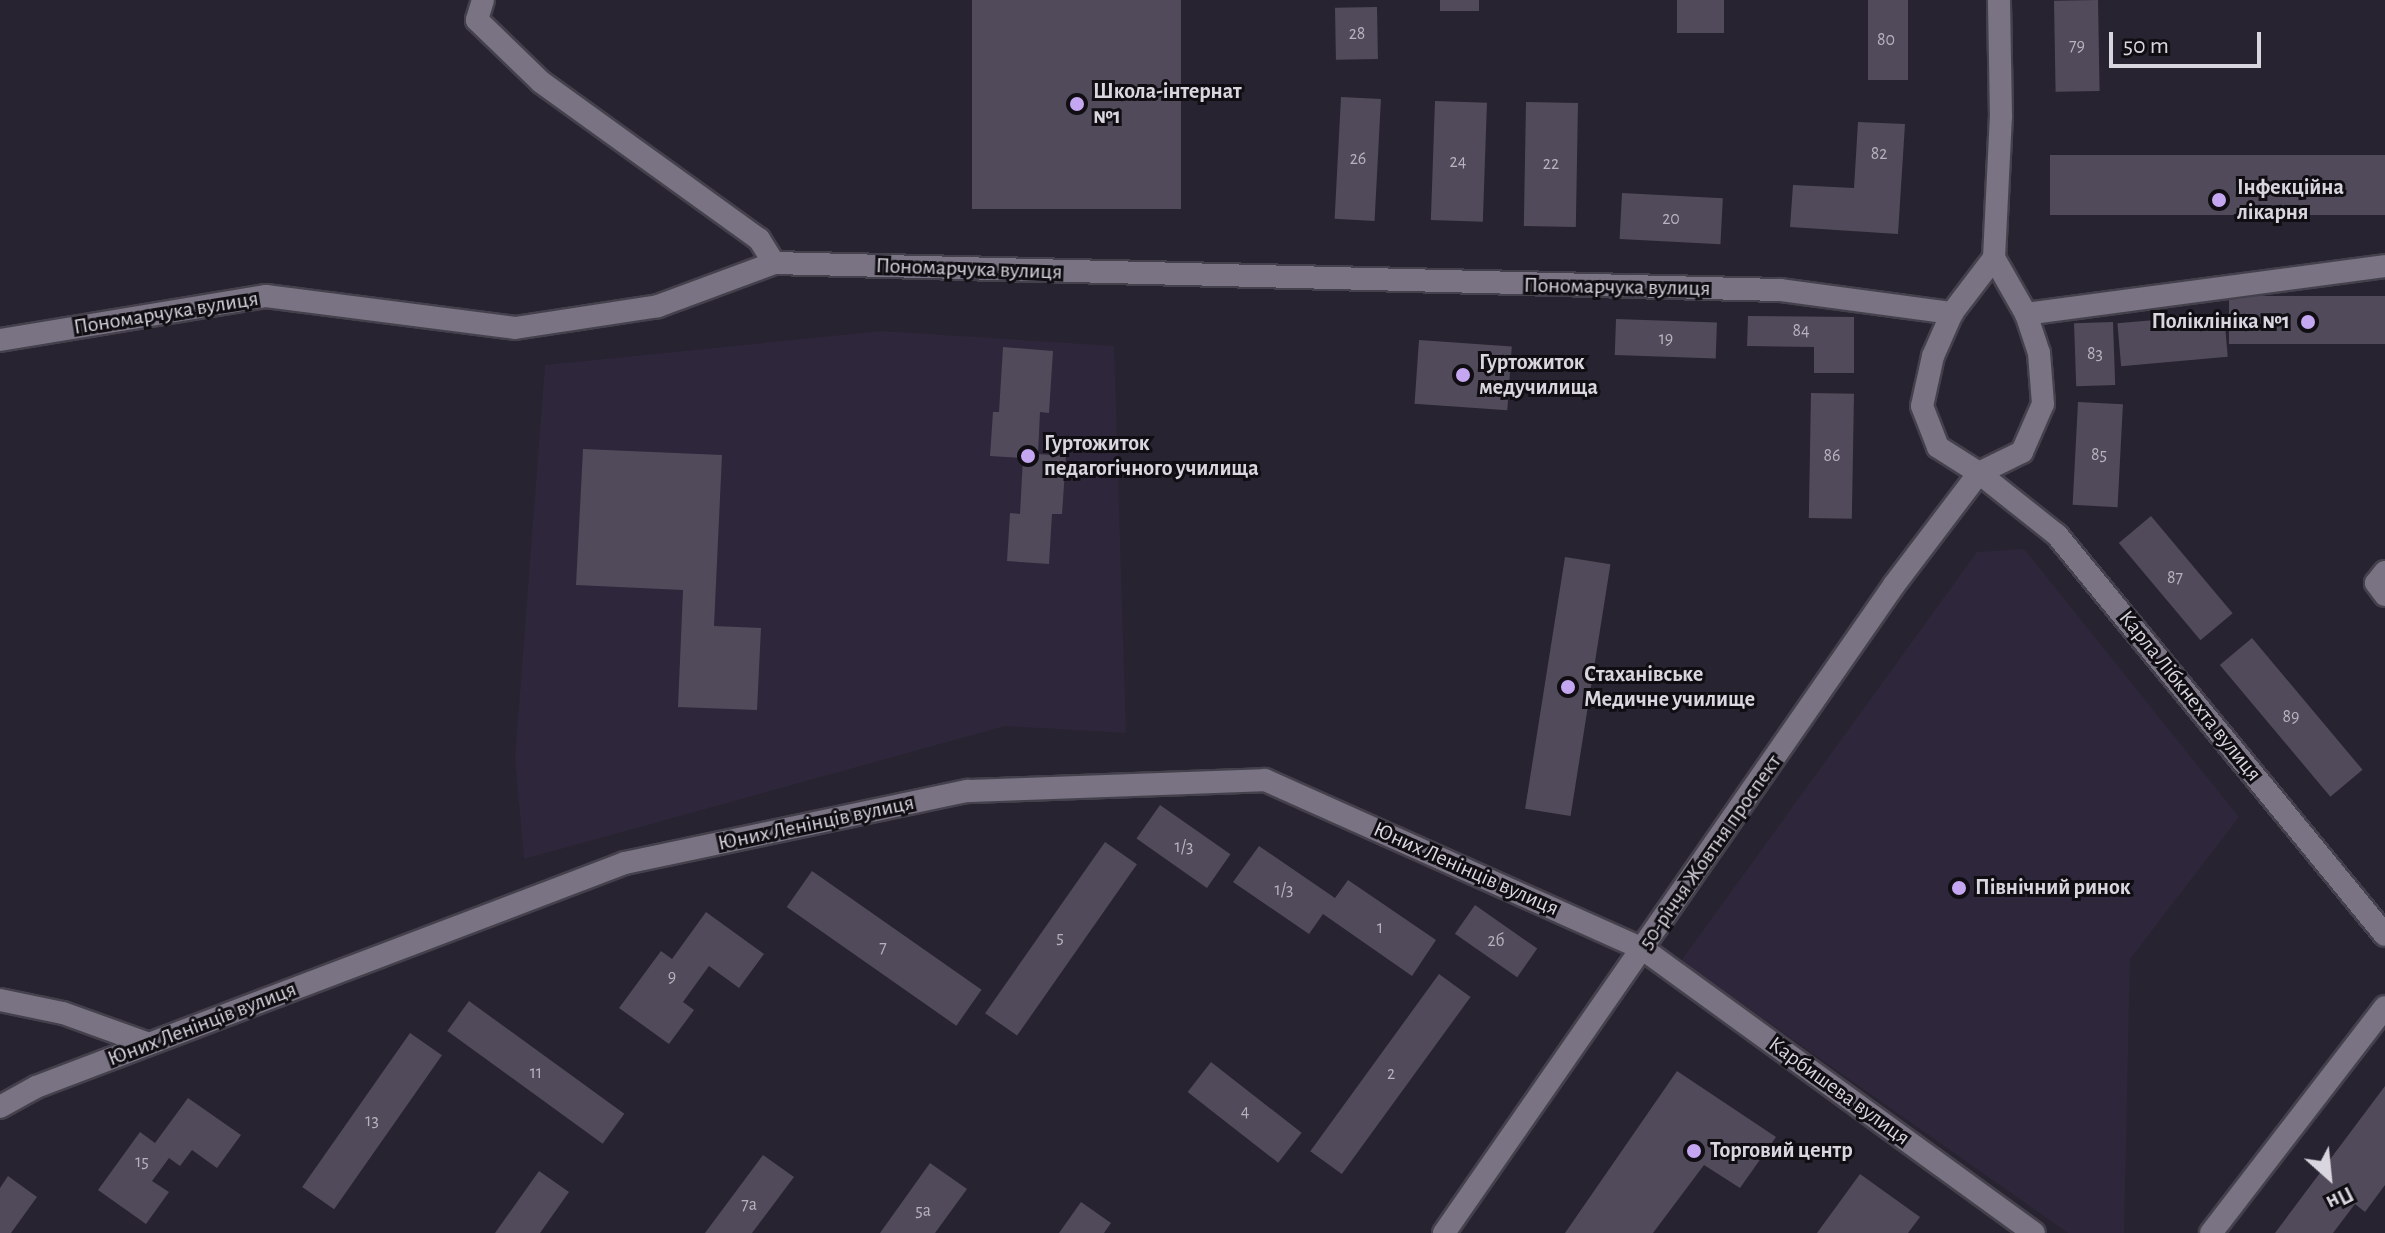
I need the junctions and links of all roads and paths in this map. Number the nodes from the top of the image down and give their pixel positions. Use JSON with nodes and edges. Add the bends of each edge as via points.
{"nodes":[{"id":1,"x":483,"y":0,"type":"edge"},
{"id":2,"x":1999,"y":0,"type":"edge"},
{"id":3,"x":1994,"y":258,"type":"junction"},
{"id":4,"x":774,"y":263,"type":"junction"},
{"id":5,"x":2385,"y":266,"type":"edge"},
{"id":6,"x":1952,"y":313,"type":"junction"},
{"id":7,"x":2026,"y":314,"type":"junction"},
{"id":8,"x":0,"y":340,"type":"edge"},
{"id":9,"x":1979,"y":473,"type":"junction"},
{"id":10,"x":2385,"y":572,"type":"edge"},
{"id":11,"x":2385,"y":595,"type":"edge"},
{"id":12,"x":2385,"y":935,"type":"edge"},
{"id":13,"x":1643,"y":949,"type":"junction"},
{"id":14,"x":0,"y":1000,"type":"edge"},
{"id":15,"x":2385,"y":1007,"type":"edge"},
{"id":16,"x":149,"y":1044,"type":"junction"},
{"id":17,"x":0,"y":1107,"type":"edge"},
{"id":18,"x":1444,"y":1233,"type":"edge"},
{"id":19,"x":2034,"y":1233,"type":"edge"},
{"id":20,"x":2211,"y":1233,"type":"edge"}],
"edges":[{"from":1,"to":4,"type":"street","via":[[477,20],[541,82],[759,239]]},
{"from":2,"to":3,"type":"street","via":[[2001,117]]},
{"from":3,"to":6,"type":"street","name":"Карла Лібкнехта вулиця"},
{"from":3,"to":7,"type":"street"},
{"from":4,"to":6,"type":"street","name":"Пономарчука вулиця","via":[[1781,290]]},
{"from":4,"to":8,"type":"street","name":"Пономарчука вулиця","via":[[658,306],[515,328],[266,296]]},
{"from":5,"to":7,"type":"street"},
{"from":6,"to":9,"type":"street","name":"Карла Лібкнехта вулиця","via":[[1933,356],[1922,406],[1938,447]]},
{"from":7,"to":9,"type":"street","via":[[2039,353],[2043,404],[2022,452]]},
{"from":9,"to":12,"type":"street","name":"Карла Лібкнехта вулиця","via":[[2057,535]]},
{"from":9,"to":13,"type":"street","name":"50-річчя Жовтня проспект","via":[[1894,585]]},
{"from":10,"to":11,"type":"street","via":[[2376,583]]},
{"from":13,"to":16,"type":"street","name":"Юних Ленінців вулиця","via":[[1265,780],[968,791],[625,863]]},
{"from":13,"to":18,"type":"street","name":"50-річчя Жовтня проспект"},
{"from":13,"to":19,"type":"street","name":"Карбишева вулиця"},
{"from":14,"to":16,"type":"street","via":[[63,1013]]},
{"from":15,"to":20,"type":"street"},
{"from":16,"to":17,"type":"street","name":"Юних Ленінців вулиця","via":[[36,1087]]}]}
